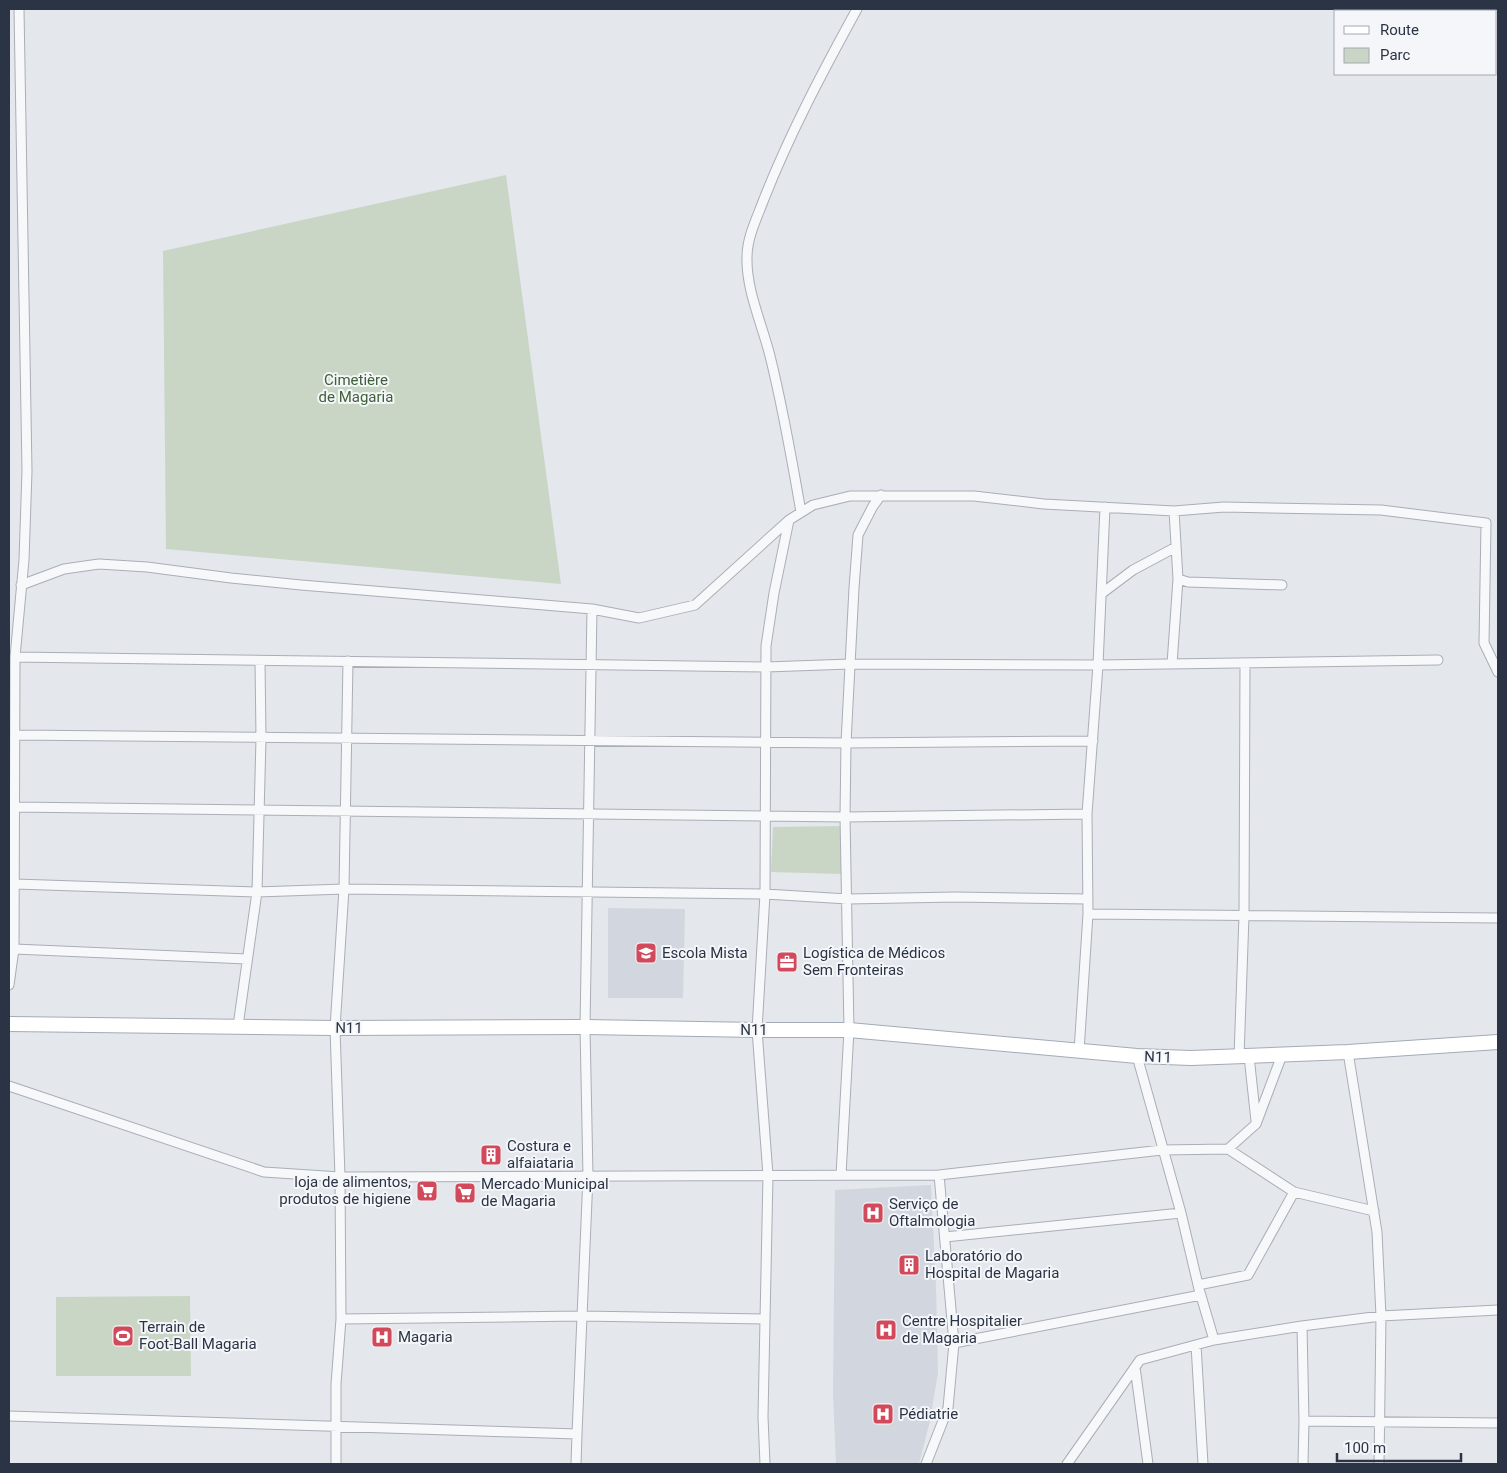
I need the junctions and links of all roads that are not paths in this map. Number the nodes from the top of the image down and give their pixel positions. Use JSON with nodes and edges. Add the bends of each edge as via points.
{"nodes":[{"id":1,"x":18,"y":9,"type":"edge"},
{"id":2,"x":857,"y":9,"type":"edge"},
{"id":3,"x":881,"y":495,"type":"junction"},
{"id":4,"x":1105,"y":507,"type":"junction"},
{"id":5,"x":1174,"y":511,"type":"junction"},
{"id":6,"x":801,"y":512,"type":"junction"},
{"id":7,"x":789,"y":520,"type":"junction"},
{"id":8,"x":1176,"y":547,"type":"junction"},
{"id":9,"x":1178,"y":579,"type":"junction"},
{"id":10,"x":1282,"y":584,"type":"dead end"},
{"id":11,"x":21,"y":585,"type":"junction"},
{"id":12,"x":1101,"y":594,"type":"junction"},
{"id":13,"x":592,"y":610,"type":"junction"},
{"id":14,"x":16,"y":657,"type":"junction"},
{"id":15,"x":1438,"y":660,"type":"dead end"},
{"id":16,"x":260,"y":661,"type":"junction"},
{"id":17,"x":348,"y":661,"type":"junction"},
{"id":18,"x":1245,"y":663,"type":"junction"},
{"id":19,"x":591,"y":664,"type":"junction"},
{"id":20,"x":850,"y":664,"type":"junction"},
{"id":21,"x":1172,"y":664,"type":"junction"},
{"id":22,"x":1098,"y":665,"type":"junction"},
{"id":23,"x":766,"y":667,"type":"junction"},
{"id":24,"x":1498,"y":672,"type":"edge"},
{"id":25,"x":15,"y":735,"type":"junction"},
{"id":26,"x":262,"y":738,"type":"junction"},
{"id":27,"x":347,"y":738,"type":"junction"},
{"id":28,"x":590,"y":740,"type":"junction"},
{"id":29,"x":1093,"y":740,"type":"junction"},
{"id":30,"x":766,"y":742,"type":"junction"},
{"id":31,"x":846,"y":743,"type":"junction"},
{"id":32,"x":15,"y":807,"type":"junction"},
{"id":33,"x":258,"y":810,"type":"junction"},
{"id":34,"x":346,"y":811,"type":"junction"},
{"id":35,"x":589,"y":814,"type":"junction"},
{"id":36,"x":1087,"y":814,"type":"junction"},
{"id":37,"x":766,"y":816,"type":"junction"},
{"id":38,"x":845,"y":817,"type":"junction"},
{"id":39,"x":15,"y":884,"type":"junction"},
{"id":40,"x":344,"y":889,"type":"junction"},
{"id":41,"x":257,"y":892,"type":"junction"},
{"id":42,"x":588,"y":892,"type":"junction"},
{"id":43,"x":765,"y":894,"type":"junction"},
{"id":44,"x":1088,"y":898,"type":"junction"},
{"id":45,"x":848,"y":899,"type":"junction"},
{"id":46,"x":1088,"y":914,"type":"junction"},
{"id":47,"x":1244,"y":916,"type":"junction"},
{"id":48,"x":1498,"y":918,"type":"edge"},
{"id":49,"x":14,"y":950,"type":"junction"},
{"id":50,"x":247,"y":959,"type":"junction"},
{"id":51,"x":9,"y":985,"type":"edge"},
{"id":52,"x":9,"y":1024,"type":"edge"},
{"id":53,"x":238,"y":1026,"type":"junction"},
{"id":54,"x":335,"y":1028,"type":"junction"},
{"id":55,"x":584,"y":1028,"type":"junction"},
{"id":56,"x":757,"y":1030,"type":"junction"},
{"id":57,"x":849,"y":1030,"type":"junction"},
{"id":58,"x":1498,"y":1042,"type":"edge"},
{"id":59,"x":1079,"y":1051,"type":"junction"},
{"id":60,"x":1348,"y":1052,"type":"junction"},
{"id":61,"x":1282,"y":1055,"type":"junction"},
{"id":62,"x":1137,"y":1056,"type":"junction"},
{"id":63,"x":1244,"y":1056,"type":"junction"},
{"id":64,"x":9,"y":1086,"type":"edge"},
{"id":65,"x":1256,"y":1124,"type":"junction"},
{"id":66,"x":1228,"y":1149,"type":"junction"},
{"id":67,"x":1162,"y":1150,"type":"junction"},
{"id":68,"x":768,"y":1175,"type":"junction"},
{"id":69,"x":840,"y":1175,"type":"junction"},
{"id":70,"x":939,"y":1175,"type":"junction"},
{"id":71,"x":588,"y":1176,"type":"junction"},
{"id":72,"x":340,"y":1177,"type":"junction"},
{"id":73,"x":1294,"y":1192,"type":"junction"},
{"id":74,"x":1374,"y":1211,"type":"junction"},
{"id":75,"x":1181,"y":1213,"type":"junction"},
{"id":76,"x":944,"y":1237,"type":"junction"},
{"id":77,"x":1198,"y":1285,"type":"junction"},
{"id":78,"x":1201,"y":1295,"type":"junction"},
{"id":79,"x":1498,"y":1310,"type":"edge"},
{"id":80,"x":581,"y":1316,"type":"junction"},
{"id":81,"x":1381,"y":1316,"type":"junction"},
{"id":82,"x":341,"y":1319,"type":"junction"},
{"id":83,"x":765,"y":1319,"type":"junction"},
{"id":84,"x":1302,"y":1326,"type":"junction"},
{"id":85,"x":1214,"y":1340,"type":"junction"},
{"id":86,"x":954,"y":1343,"type":"junction"},
{"id":87,"x":1196,"y":1345,"type":"junction"},
{"id":88,"x":1135,"y":1367,"type":"junction"},
{"id":89,"x":9,"y":1416,"type":"edge"},
{"id":90,"x":1304,"y":1421,"type":"junction"},
{"id":91,"x":1380,"y":1423,"type":"junction"},
{"id":92,"x":1498,"y":1423,"type":"edge"},
{"id":93,"x":336,"y":1426,"type":"junction"},
{"id":94,"x":577,"y":1434,"type":"junction"},
{"id":95,"x":336,"y":1464,"type":"edge"},
{"id":96,"x":576,"y":1464,"type":"edge"},
{"id":97,"x":765,"y":1464,"type":"edge"},
{"id":98,"x":926,"y":1464,"type":"edge"},
{"id":99,"x":1067,"y":1464,"type":"edge"},
{"id":100,"x":1148,"y":1464,"type":"edge"},
{"id":101,"x":1203,"y":1464,"type":"edge"},
{"id":102,"x":1303,"y":1464,"type":"edge"},
{"id":103,"x":1379,"y":1464,"type":"edge"}],
"edges":[{"from":1,"to":11,"type":"street","via":[[27,471]]},
{"from":2,"to":6,"type":"street","via":[[816,82],[771,182],[750,237],[747,255],[747,268],[784,418]]},
{"from":3,"to":4,"type":"street","via":[[974,496]]},
{"from":3,"to":6,"type":"street","via":[[850,496],[813,505]]},
{"from":3,"to":20,"type":"street","via":[[858,534]]},
{"from":4,"to":5,"type":"street"},
{"from":4,"to":12,"type":"street"},
{"from":5,"to":8,"type":"street"},
{"from":5,"to":24,"type":"street","via":[[1224,508],[1381,510],[1486,524],[1484,643]]},
{"from":6,"to":7,"type":"street"},
{"from":7,"to":13,"type":"street","via":[[695,605],[639,618]]},
{"from":7,"to":23,"type":"street","via":[[774,593]]},
{"from":8,"to":9,"type":"street"},
{"from":8,"to":12,"type":"street","via":[[1133,570]]},
{"from":9,"to":10,"type":"street","via":[[1188,582]]},
{"from":9,"to":21,"type":"street"},
{"from":11,"to":13,"type":"street","via":[[64,569],[99,564]]},
{"from":11,"to":14,"type":"street"},
{"from":12,"to":22,"type":"street"},
{"from":13,"to":19,"type":"street"},
{"from":14,"to":16,"type":"street"},
{"from":14,"to":25,"type":"street"},
{"from":15,"to":18,"type":"street"},
{"from":16,"to":17,"type":"street"},
{"from":16,"to":26,"type":"street"},
{"from":17,"to":19,"type":"street"},
{"from":17,"to":27,"type":"street"},
{"from":18,"to":21,"type":"street"},
{"from":18,"to":47,"type":"street"},
{"from":19,"to":23,"type":"street"},
{"from":19,"to":28,"type":"street"},
{"from":20,"to":22,"type":"street"},
{"from":20,"to":23,"type":"street"},
{"from":20,"to":31,"type":"street"},
{"from":21,"to":22,"type":"street"},
{"from":22,"to":29,"type":"street"},
{"from":23,"to":30,"type":"street"},
{"from":25,"to":26,"type":"street"},
{"from":25,"to":32,"type":"street"},
{"from":26,"to":27,"type":"street"},
{"from":26,"to":33,"type":"street"},
{"from":27,"to":28,"type":"street"},
{"from":27,"to":34,"type":"street"},
{"from":28,"to":30,"type":"street"},
{"from":28,"to":35,"type":"street"},
{"from":29,"to":31,"type":"street"},
{"from":29,"to":36,"type":"street"},
{"from":30,"to":31,"type":"street"},
{"from":30,"to":37,"type":"street"},
{"from":31,"to":38,"type":"street"},
{"from":32,"to":33,"type":"street"},
{"from":32,"to":39,"type":"street"},
{"from":33,"to":34,"type":"street"},
{"from":33,"to":41,"type":"street"},
{"from":34,"to":35,"type":"street"},
{"from":34,"to":40,"type":"street"},
{"from":35,"to":37,"type":"street"},
{"from":35,"to":42,"type":"street"},
{"from":36,"to":38,"type":"street"},
{"from":36,"to":44,"type":"street"},
{"from":37,"to":38,"type":"street"},
{"from":37,"to":43,"type":"street"},
{"from":38,"to":45,"type":"street"},
{"from":39,"to":41,"type":"street"},
{"from":39,"to":49,"type":"street"},
{"from":40,"to":41,"type":"street"},
{"from":40,"to":42,"type":"street"},
{"from":40,"to":54,"type":"street"},
{"from":41,"to":50,"type":"street"},
{"from":42,"to":43,"type":"street"},
{"from":42,"to":55,"type":"street"},
{"from":43,"to":45,"type":"street"},
{"from":43,"to":56,"type":"street"},
{"from":44,"to":45,"type":"street"},
{"from":44,"to":46,"type":"street"},
{"from":45,"to":57,"type":"street"},
{"from":46,"to":47,"type":"street"},
{"from":46,"to":59,"type":"street"},
{"from":47,"to":48,"type":"street"},
{"from":47,"to":63,"type":"street"},
{"from":49,"to":50,"type":"street"},
{"from":49,"to":51,"type":"street"},
{"from":50,"to":53,"type":"street"},
{"from":52,"to":53,"type":"main road","name":"N11"},
{"from":53,"to":54,"type":"main road","name":"N11"},
{"from":54,"to":55,"type":"main road","name":"N11"},
{"from":54,"to":72,"type":"street"},
{"from":55,"to":56,"type":"main road","name":"N11"},
{"from":55,"to":71,"type":"street"},
{"from":56,"to":57,"type":"main road","name":"N11"},
{"from":56,"to":68,"type":"street"},
{"from":57,"to":59,"type":"main road","name":"N11"},
{"from":57,"to":69,"type":"street"},
{"from":58,"to":60,"type":"main road","name":"N11"},
{"from":59,"to":62,"type":"main road","name":"N11"},
{"from":60,"to":61,"type":"main road","name":"N11"},
{"from":60,"to":74,"type":"street"},
{"from":61,"to":63,"type":"main road","name":"N11"},
{"from":61,"to":65,"type":"street"},
{"from":62,"to":63,"type":"main road","name":"N11"},
{"from":62,"to":67,"type":"street"},
{"from":63,"to":65,"type":"street"},
{"from":64,"to":72,"type":"street","via":[[264,1172]]},
{"from":65,"to":66,"type":"street"},
{"from":66,"to":67,"type":"street"},
{"from":66,"to":73,"type":"street"},
{"from":67,"to":70,"type":"street"},
{"from":67,"to":75,"type":"street"},
{"from":68,"to":69,"type":"street"},
{"from":68,"to":71,"type":"street"},
{"from":68,"to":83,"type":"street"},
{"from":69,"to":70,"type":"street"},
{"from":70,"to":76,"type":"street"},
{"from":71,"to":72,"type":"street"},
{"from":71,"to":80,"type":"street"},
{"from":72,"to":82,"type":"street"},
{"from":73,"to":74,"type":"street"},
{"from":73,"to":77,"type":"street","via":[[1248,1276]]},
{"from":74,"to":81,"type":"street"},
{"from":75,"to":76,"type":"street"},
{"from":75,"to":77,"type":"street"},
{"from":76,"to":86,"type":"street"},
{"from":77,"to":78,"type":"street"},
{"from":78,"to":85,"type":"street"},
{"from":78,"to":86,"type":"street"},
{"from":79,"to":81,"type":"street"},
{"from":80,"to":82,"type":"street"},
{"from":80,"to":83,"type":"street"},
{"from":80,"to":94,"type":"street"},
{"from":81,"to":84,"type":"street"},
{"from":81,"to":91,"type":"street"},
{"from":82,"to":93,"type":"street"},
{"from":83,"to":97,"type":"street"},
{"from":84,"to":85,"type":"street"},
{"from":84,"to":90,"type":"street"},
{"from":85,"to":87,"type":"street"},
{"from":86,"to":98,"type":"street","via":[[948,1408]]},
{"from":87,"to":88,"type":"street","via":[[1140,1360]]},
{"from":87,"to":101,"type":"street"},
{"from":88,"to":99,"type":"street"},
{"from":88,"to":100,"type":"street"},
{"from":89,"to":93,"type":"street"},
{"from":90,"to":91,"type":"street"},
{"from":90,"to":102,"type":"street"},
{"from":91,"to":92,"type":"street"},
{"from":91,"to":103,"type":"street"},
{"from":93,"to":94,"type":"street"},
{"from":93,"to":95,"type":"street"},
{"from":94,"to":96,"type":"street"}]}
